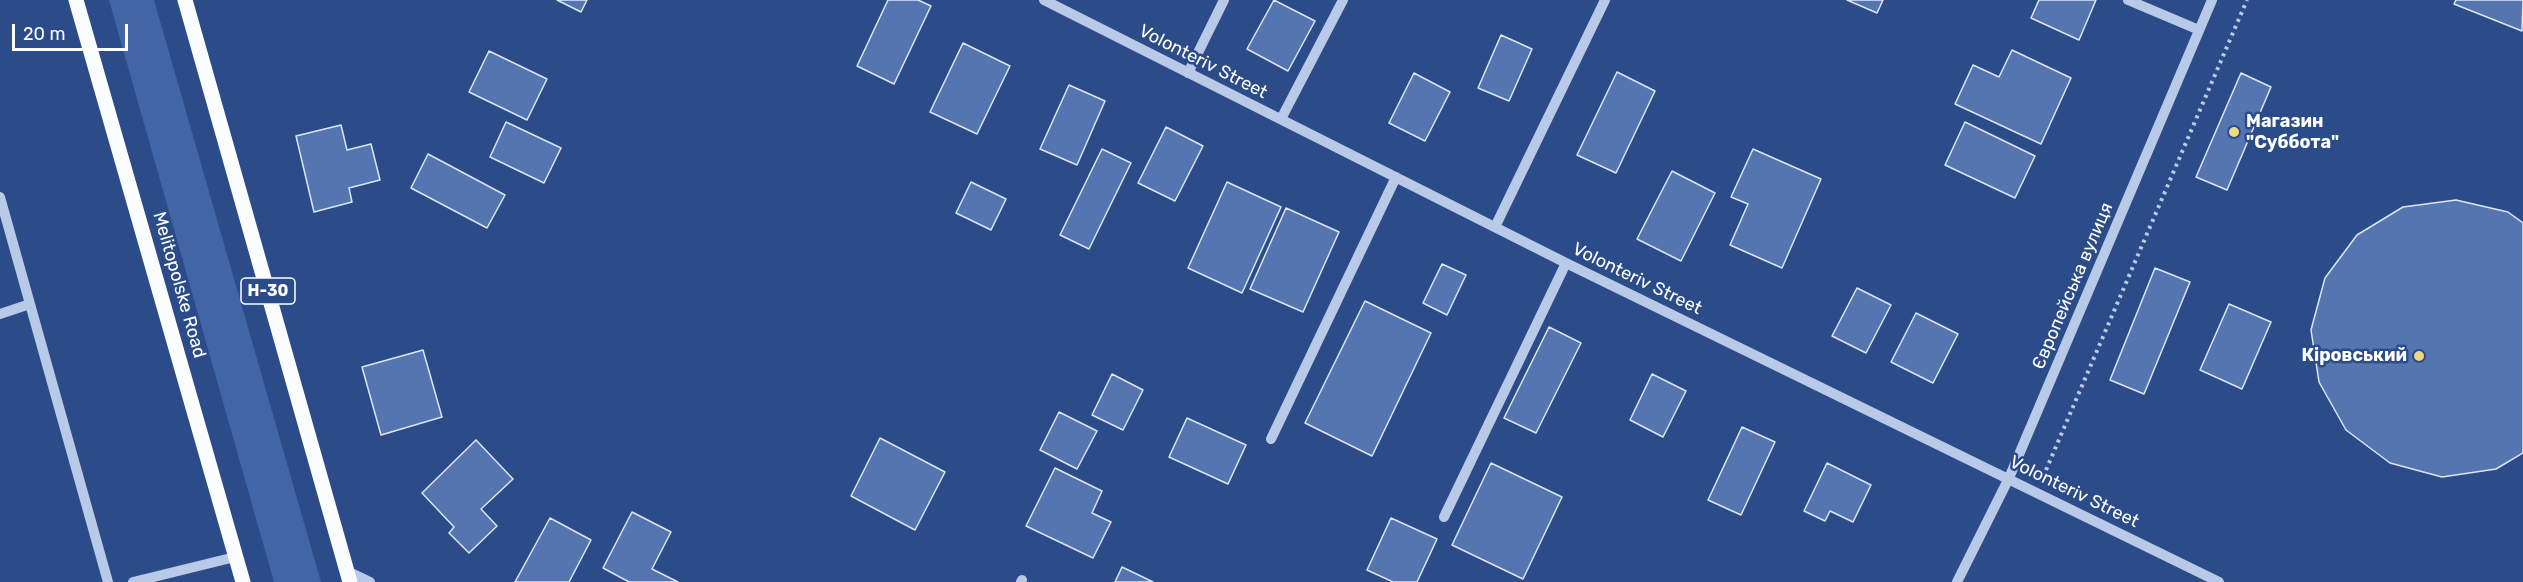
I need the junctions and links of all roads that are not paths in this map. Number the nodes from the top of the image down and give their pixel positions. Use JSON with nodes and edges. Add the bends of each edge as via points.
{"nodes":[{"id":1,"x":76,"y":0,"type":"edge"},
{"id":2,"x":185,"y":0,"type":"edge"},
{"id":3,"x":1044,"y":0,"type":"edge"},
{"id":4,"x":1224,"y":0,"type":"edge"},
{"id":5,"x":1343,"y":0,"type":"edge"},
{"id":6,"x":1605,"y":0,"type":"edge"},
{"id":7,"x":2128,"y":0,"type":"edge"},
{"id":8,"x":2212,"y":0,"type":"edge"},
{"id":9,"x":2199,"y":30,"type":"junction"},
{"id":10,"x":1188,"y":73,"type":"junction"},
{"id":11,"x":1281,"y":119,"type":"junction"},
{"id":12,"x":1396,"y":177,"type":"junction"},
{"id":13,"x":0,"y":197,"type":"edge"},
{"id":14,"x":1495,"y":227,"type":"junction"},
{"id":15,"x":1566,"y":263,"type":"junction"},
{"id":16,"x":30,"y":304,"type":"junction"},
{"id":17,"x":0,"y":314,"type":"edge"},
{"id":18,"x":1271,"y":439,"type":"dead end"},
{"id":19,"x":2009,"y":478,"type":"junction"},
{"id":20,"x":1444,"y":517,"type":"dead end"},
{"id":21,"x":235,"y":556,"type":"junction"},
{"id":22,"x":349,"y":576,"type":"edge"},
{"id":23,"x":108,"y":582,"type":"edge"},
{"id":24,"x":133,"y":582,"type":"edge"},
{"id":25,"x":243,"y":582,"type":"edge"},
{"id":26,"x":370,"y":582,"type":"edge"},
{"id":27,"x":1957,"y":582,"type":"edge"},
{"id":28,"x":2219,"y":582,"type":"edge"}],
"edges":[{"from":1,"to":21,"type":"main road","name":"Melitopolske Road"},
{"from":2,"to":22,"type":"main road","number":"Н-30"},
{"from":3,"to":10,"type":"street","name":"Volonteriv Street"},
{"from":4,"to":10,"type":"street"},
{"from":5,"to":11,"type":"street"},
{"from":6,"to":14,"type":"street"},
{"from":7,"to":9,"type":"street"},
{"from":8,"to":9,"type":"street","name":"Європейська вулиця"},
{"from":9,"to":19,"type":"street","name":"Європейська вулиця"},
{"from":10,"to":11,"type":"street","name":"Volonteriv Street"},
{"from":11,"to":12,"type":"street","name":"Volonteriv Street"},
{"from":12,"to":14,"type":"street","name":"Volonteriv Street"},
{"from":12,"to":18,"type":"street"},
{"from":13,"to":16,"type":"street"},
{"from":14,"to":15,"type":"street","name":"Volonteriv Street"},
{"from":15,"to":19,"type":"street","name":"Volonteriv Street"},
{"from":15,"to":20,"type":"street"},
{"from":16,"to":17,"type":"street"},
{"from":16,"to":23,"type":"street"},
{"from":19,"to":27,"type":"street","name":"Європейська вулиця"},
{"from":19,"to":28,"type":"street","name":"Volonteriv Street"},
{"from":21,"to":24,"type":"street"},
{"from":21,"to":25,"type":"main road","name":"Melitopolske Road"},
{"from":22,"to":26,"type":"street"}]}
